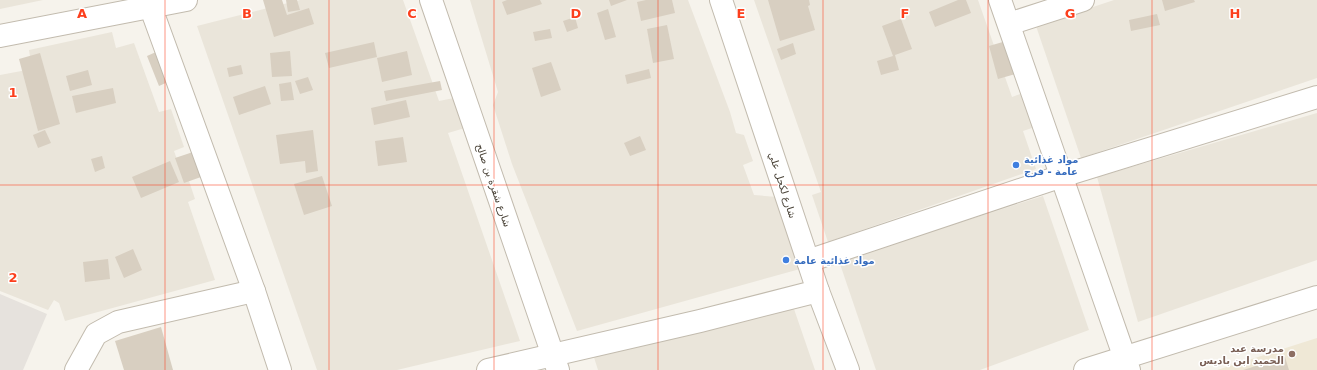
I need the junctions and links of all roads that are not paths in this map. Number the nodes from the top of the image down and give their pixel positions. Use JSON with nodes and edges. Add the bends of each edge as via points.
{"nodes":[{"id":1,"x":186,"y":0,"type":"edge"},
{"id":2,"x":431,"y":0,"type":"edge"},
{"id":3,"x":721,"y":0,"type":"edge"},
{"id":4,"x":1000,"y":0,"type":"edge"},
{"id":5,"x":1083,"y":0,"type":"edge"},
{"id":6,"x":149,"y":4,"type":"edge"},
{"id":7,"x":1009,"y":24,"type":"junction"},
{"id":8,"x":0,"y":36,"type":"edge"},
{"id":9,"x":1317,"y":97,"type":"edge"},
{"id":10,"x":1062,"y":176,"type":"junction"},
{"id":11,"x":808,"y":261,"type":"junction"},
{"id":12,"x":818,"y":291,"type":"junction"},
{"id":13,"x":254,"y":292,"type":"junction"},
{"id":14,"x":1317,"y":297,"type":"edge"},
{"id":15,"x":555,"y":362,"type":"edge"},
{"id":16,"x":1126,"y":364,"type":"edge"},
{"id":17,"x":76,"y":370,"type":"edge"},
{"id":18,"x":280,"y":370,"type":"edge"},
{"id":19,"x":488,"y":370,"type":"edge"},
{"id":20,"x":848,"y":370,"type":"edge"},
{"id":21,"x":1085,"y":370,"type":"edge"}],
"edges":[{"from":1,"to":6,"type":"street"},
{"from":2,"to":15,"type":"street","name":"شارع شقرة بن صالح"},
{"from":3,"to":11,"type":"street","name":"شارع لكحل علي"},
{"from":4,"to":7,"type":"street"},
{"from":5,"to":7,"type":"street"},
{"from":6,"to":8,"type":"street"},
{"from":6,"to":13,"type":"street"},
{"from":7,"to":10,"type":"street"},
{"from":9,"to":10,"type":"street"},
{"from":10,"to":11,"type":"street"},
{"from":10,"to":16,"type":"street"},
{"from":11,"to":12,"type":"street","name":"شارع لكحل علي"},
{"from":12,"to":15,"type":"street"},
{"from":12,"to":20,"type":"street","name":"شارع لكحل علي"},
{"from":13,"to":17,"type":"street","via":[[118,322],[96,334]]},
{"from":13,"to":18,"type":"street"},
{"from":14,"to":16,"type":"street"},
{"from":15,"to":19,"type":"street"},
{"from":16,"to":21,"type":"street"}]}
